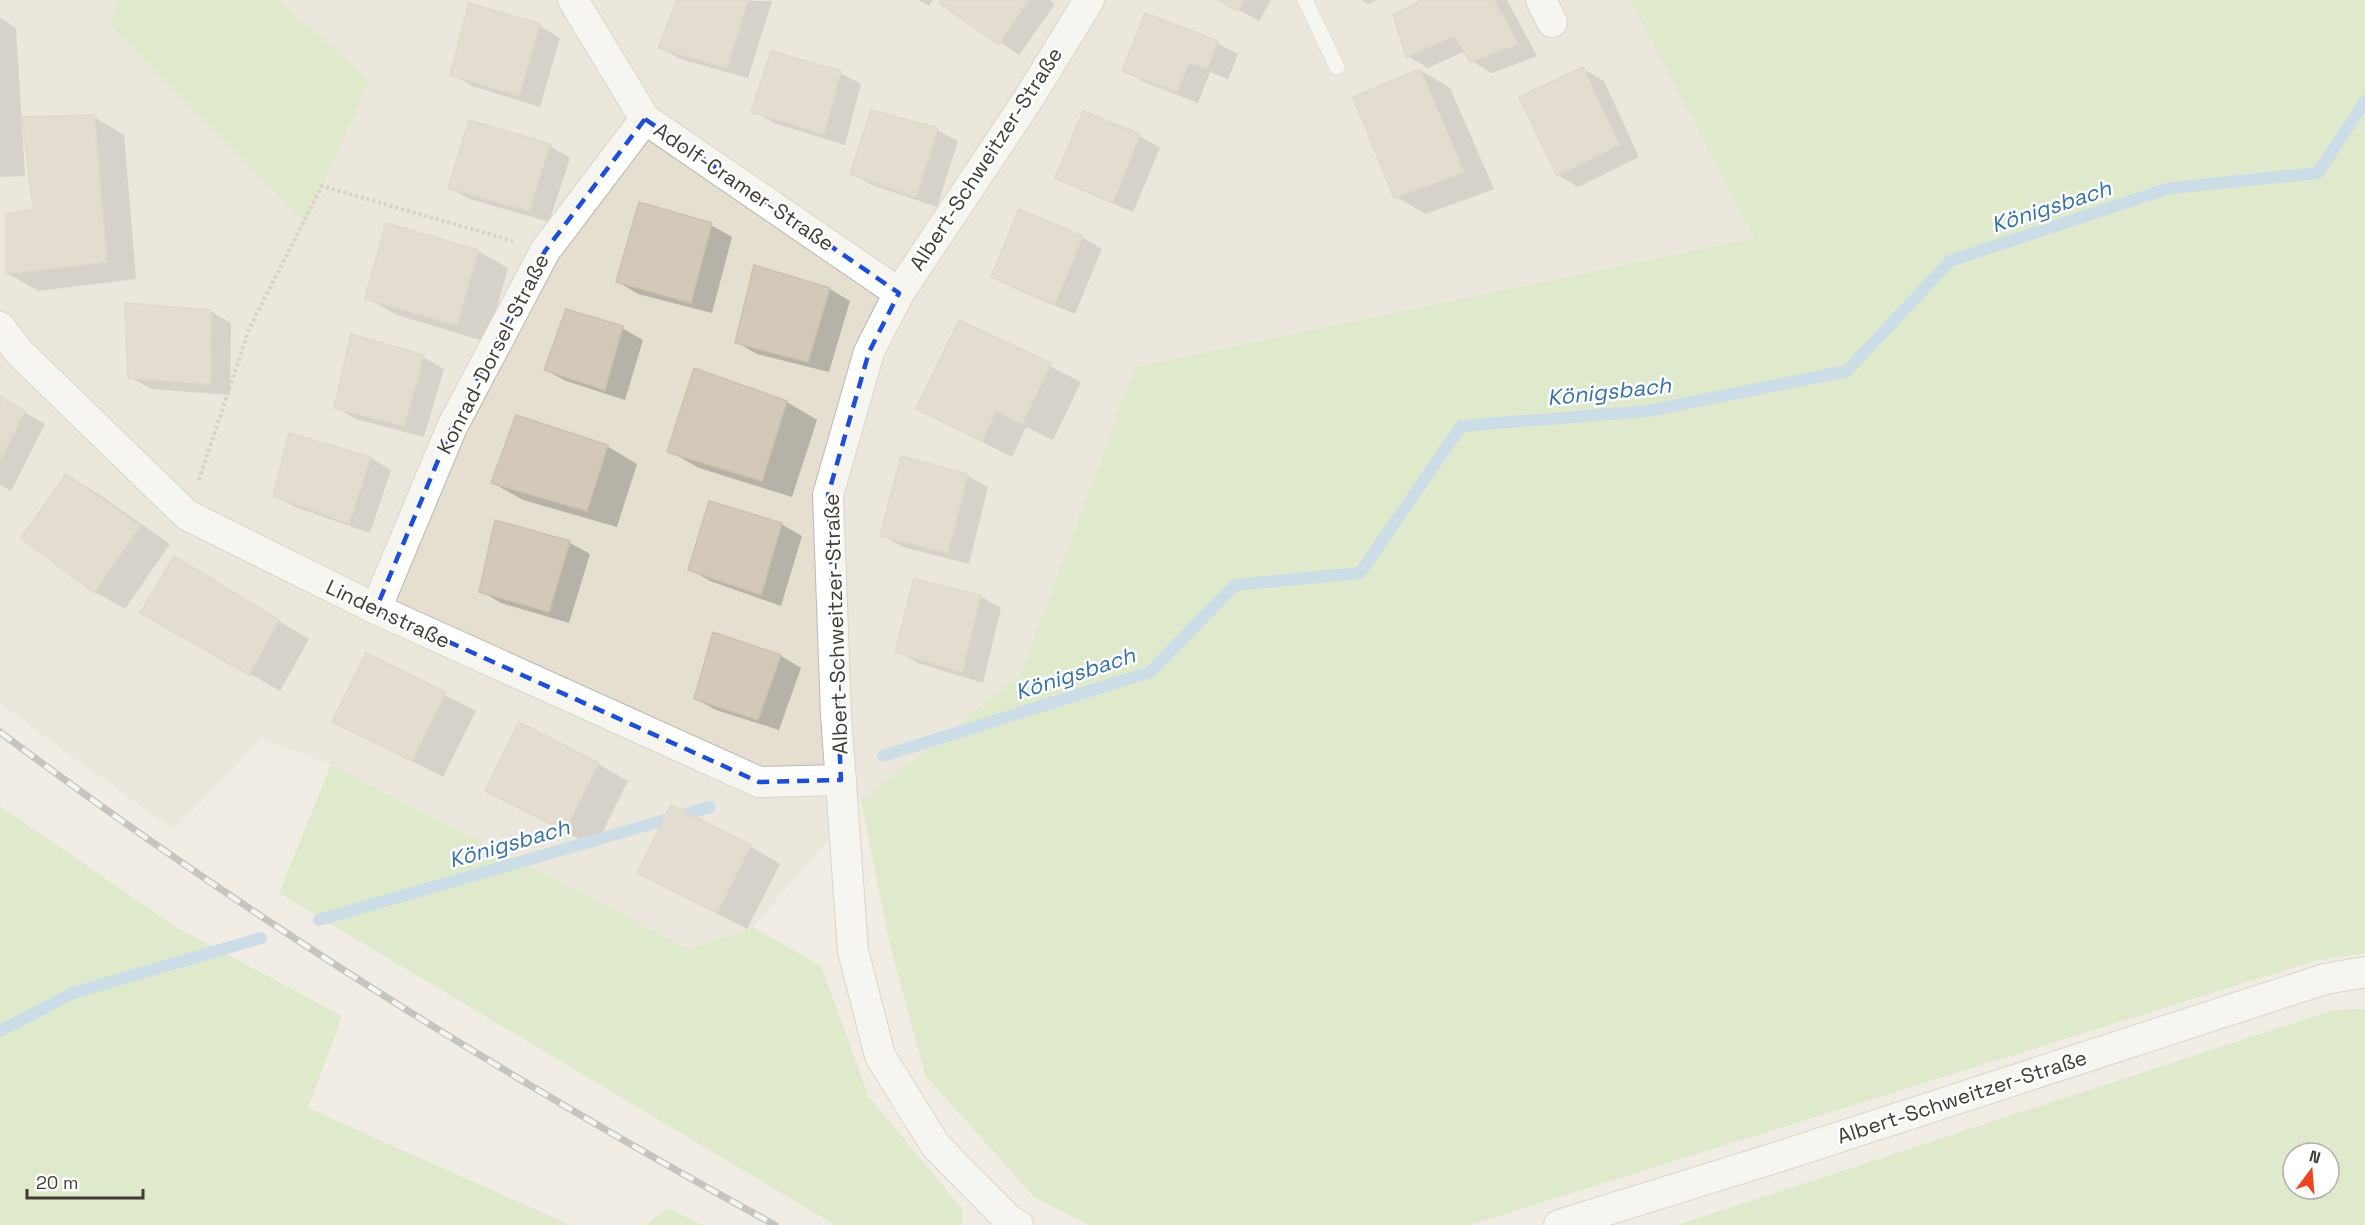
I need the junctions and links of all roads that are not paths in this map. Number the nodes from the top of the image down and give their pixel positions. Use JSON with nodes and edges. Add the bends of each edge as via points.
{"nodes":[{"id":1,"x":573,"y":0,"type":"edge"},
{"id":2,"x":1089,"y":0,"type":"edge"},
{"id":3,"x":1305,"y":0,"type":"edge"},
{"id":4,"x":1337,"y":67,"type":"dead end"},
{"id":5,"x":645,"y":119,"type":"junction"},
{"id":6,"x":898,"y":293,"type":"junction"},
{"id":7,"x":0,"y":327,"type":"edge"},
{"id":8,"x":376,"y":609,"type":"junction"},
{"id":9,"x":842,"y":780,"type":"junction"},
{"id":10,"x":2365,"y":972,"type":"edge"},
{"id":11,"x":1012,"y":1224,"type":"edge"},
{"id":12,"x":1559,"y":1225,"type":"edge"}],
"edges":[{"from":1,"to":5,"type":"street","name":"Adolf-Cramer-Straße"},
{"from":2,"to":6,"type":"street","name":"Albert-Schweitzer-Straße","via":[[1029,98]]},
{"from":3,"to":4,"type":"lane"},
{"from":5,"to":6,"type":"street","name":"Adolf-Cramer-Straße"},
{"from":5,"to":8,"type":"street","name":"Konrad-Dorsel-Straße","via":[[545,251],[452,427]]},
{"from":6,"to":9,"type":"street","name":"Albert-Schweitzer-Straße","via":[[869,352],[828,495]]},
{"from":7,"to":8,"type":"street","name":"Lindenstraße","via":[[18,351],[187,515]]},
{"from":8,"to":9,"type":"street","name":"Lindenstraße","via":[[759,782]]},
{"from":9,"to":11,"type":"street","name":"Albert-Schweitzer-Straße","via":[[853,951],[880,1056],[936,1146]]},
{"from":10,"to":12,"type":"street","name":"Albert-Schweitzer-Straße","via":[[2325,979]]}]}
